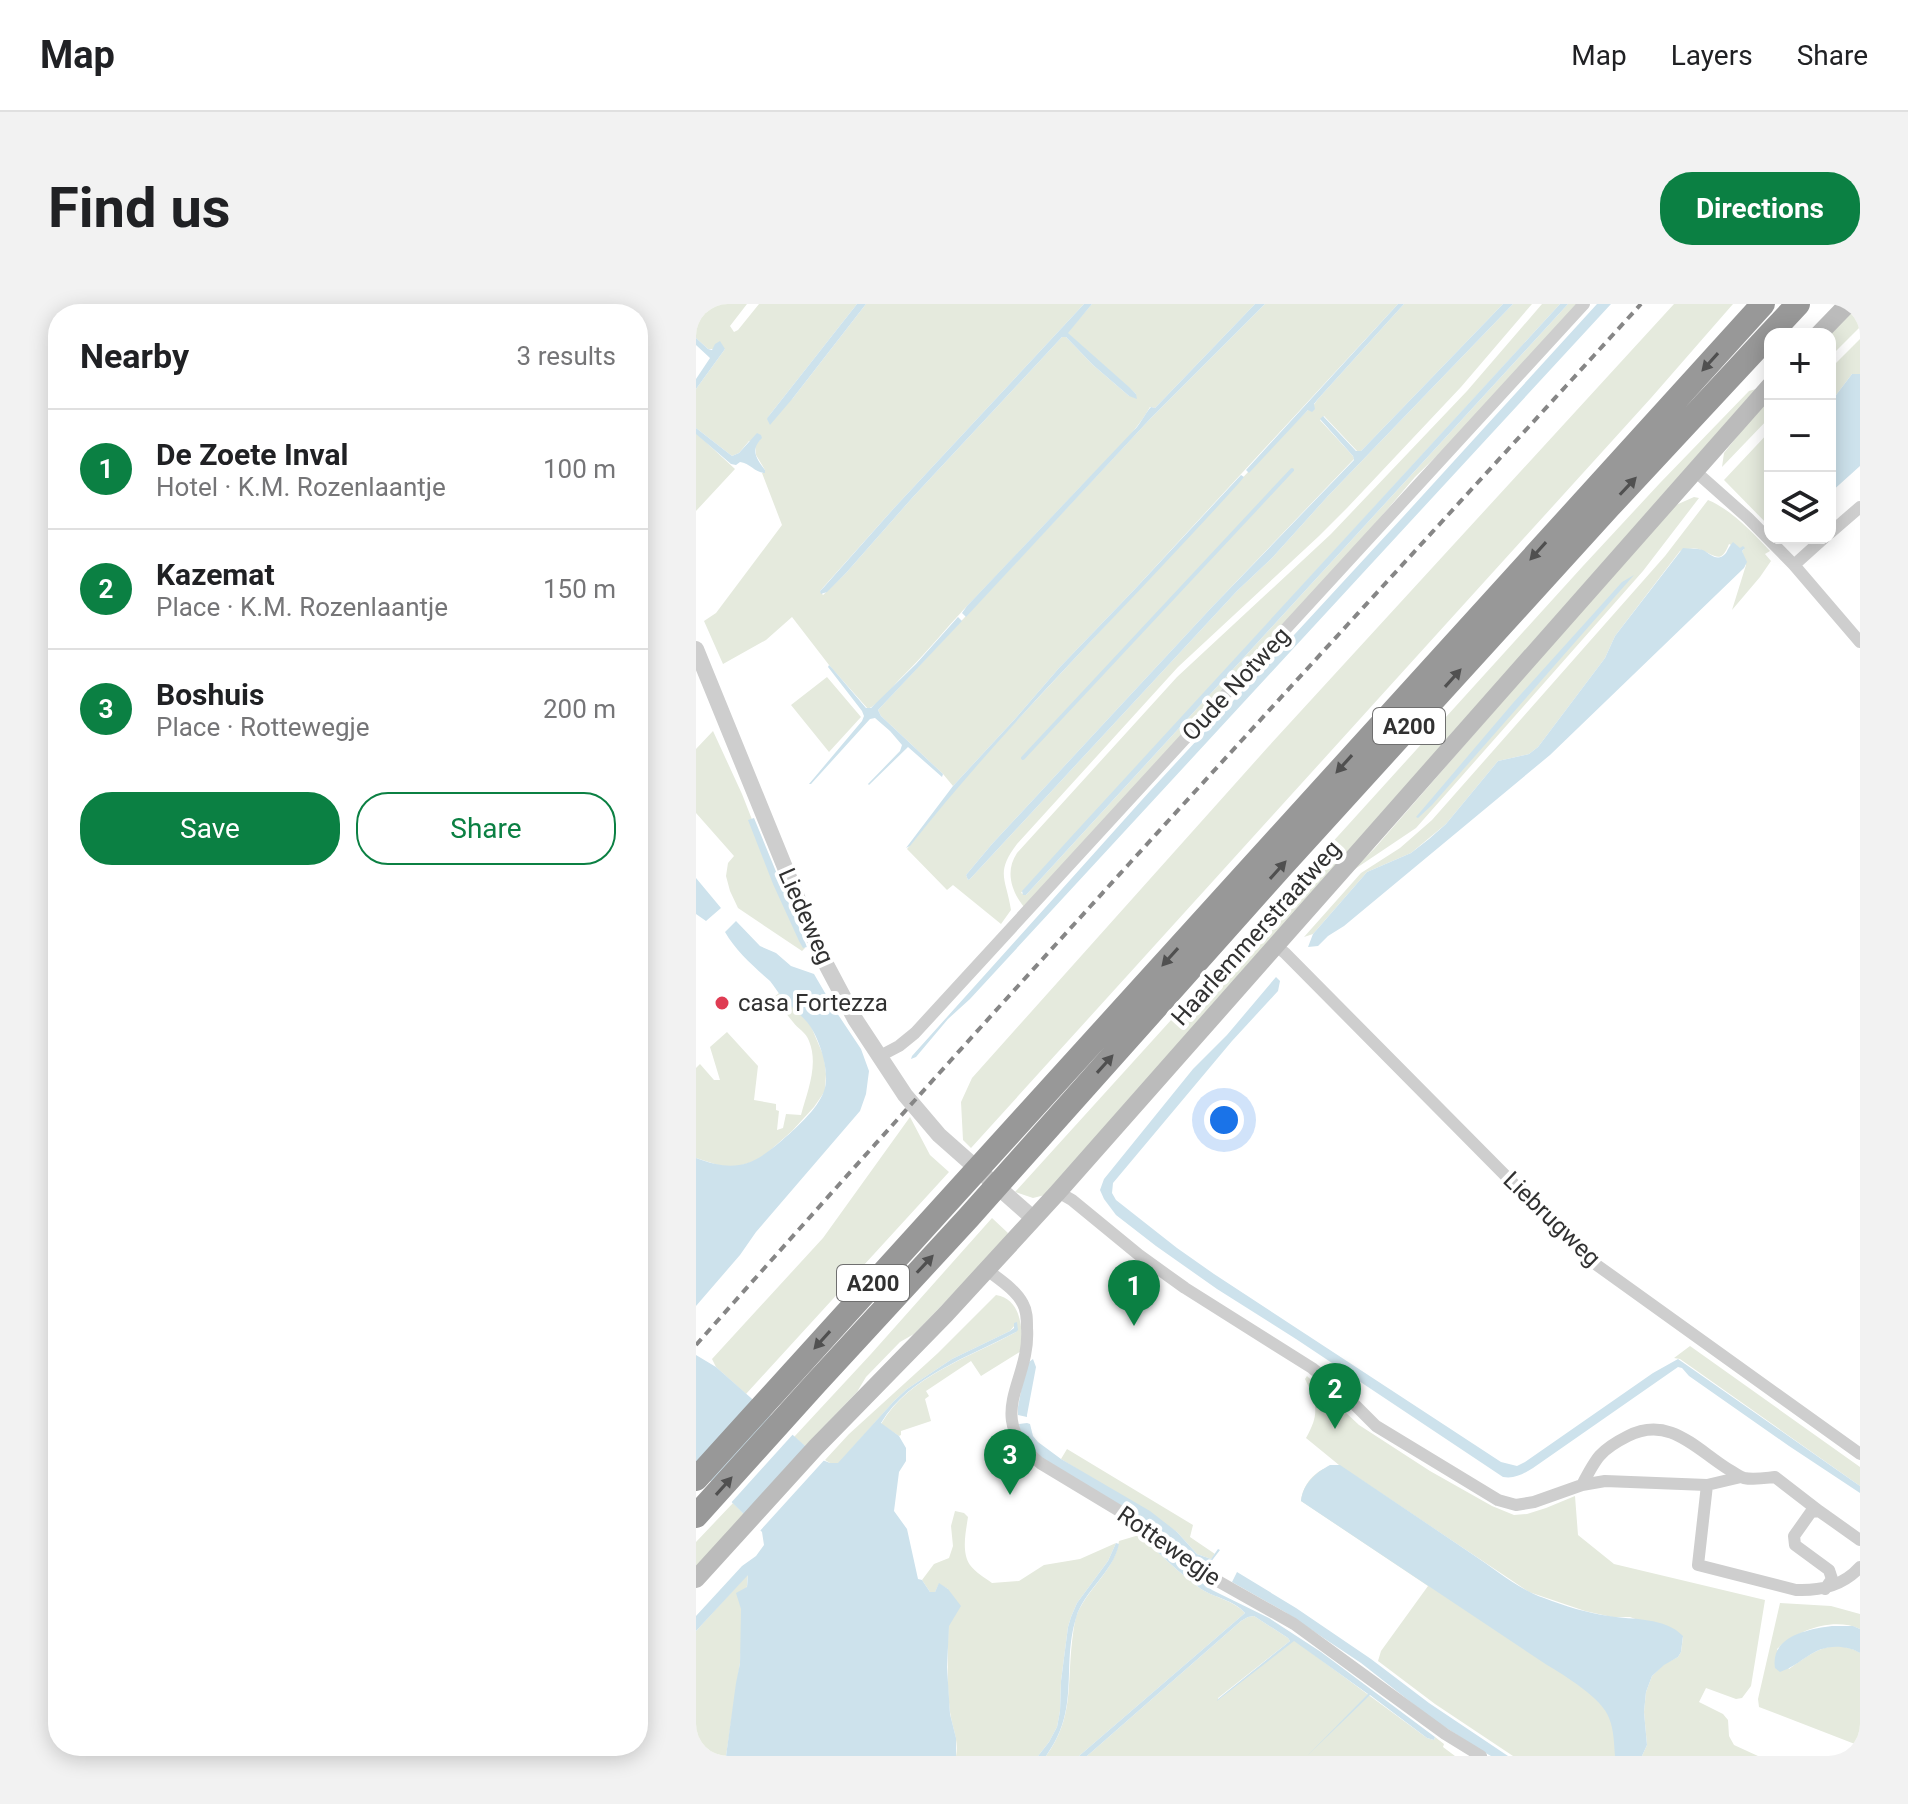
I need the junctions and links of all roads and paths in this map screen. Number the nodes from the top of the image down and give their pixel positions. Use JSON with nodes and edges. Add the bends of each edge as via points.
{"nodes":[{"id":1,"x":1584,"y":304,"type":"edge"},
{"id":2,"x":1763,"y":304,"type":"edge"},
{"id":3,"x":1798,"y":304,"type":"edge"},
{"id":4,"x":1848,"y":304,"type":"edge"},
{"id":5,"x":1776,"y":328,"type":"edge"},
{"id":6,"x":1825,"y":328,"type":"edge"},
{"id":7,"x":1764,"y":340,"type":"edge"},
{"id":8,"x":1764,"y":393,"type":"edge"},
{"id":9,"x":1695,"y":471,"type":"junction"},
{"id":10,"x":1860,"y":507,"type":"edge"},
{"id":11,"x":1836,"y":528,"type":"edge"},
{"id":12,"x":1817,"y":544,"type":"edge"},
{"id":13,"x":1794,"y":565,"type":"junction"},
{"id":14,"x":1860,"y":642,"type":"edge"},
{"id":15,"x":696,"y":649,"type":"edge"},
{"id":16,"x":1276,"y":946,"type":"junction"},
{"id":17,"x":880,"y":1056,"type":"junction"},
{"id":18,"x":1058,"y":1192,"type":"junction"},
{"id":19,"x":1034,"y":1219,"type":"junction"},
{"id":20,"x":987,"y":1270,"type":"junction"},
{"id":21,"x":806,"y":1375,"type":"junction"},
{"id":22,"x":1860,"y":1454,"type":"edge"},
{"id":23,"x":1741,"y":1477,"type":"junction"},
{"id":24,"x":696,"y":1479,"type":"edge"},
{"id":25,"x":1582,"y":1485,"type":"junction"},
{"id":26,"x":1707,"y":1485,"type":"junction"},
{"id":27,"x":1819,"y":1511,"type":"junction"},
{"id":28,"x":696,"y":1516,"type":"edge"},
{"id":29,"x":1860,"y":1540,"type":"edge"},
{"id":30,"x":1860,"y":1567,"type":"edge"},
{"id":31,"x":696,"y":1579,"type":"edge"},
{"id":32,"x":1825,"y":1589,"type":"junction"},
{"id":33,"x":1481,"y":1756,"type":"edge"}],
"edges":[{"from":1,"to":17,"type":"street","name":"Oude Notweg","via":[[915,1033]]},
{"from":2,"to":21,"type":"highway","number":"A200","one_way":true,"via":[[949,1200]]},
{"from":3,"to":5,"type":"highway","number":"A200"},
{"from":4,"to":6,"type":"main road"},
{"from":21,"to":7,"type":"highway","number":"A200","one_way":true,"via":[[969,1217]]},
{"from":8,"to":9,"type":"main road","name":"Haarlemmerstraatweg"},
{"from":9,"to":13,"type":"street"},
{"from":9,"to":16,"type":"main road","name":"Haarlemmerstraatweg"},
{"from":10,"to":11,"type":"street"},
{"from":12,"to":13,"type":"street"},
{"from":13,"to":14,"type":"street"},
{"from":15,"to":17,"type":"street","name":"Liedeweg","via":[[819,951]]},
{"from":16,"to":18,"type":"main road","name":"Haarlemmerstraatweg"},
{"from":16,"to":22,"type":"street","name":"Liebrugweg","via":[[1587,1258]]},
{"from":17,"to":19,"type":"street","name":"Liedeweg","via":[[939,1135]]},
{"from":18,"to":19,"type":"main road","name":"Haarlemmerstraatweg"},
{"from":18,"to":25,"type":"street","via":[[1185,1288],[1312,1368],[1376,1426],[1498,1500],[1534,1502]]},
{"from":19,"to":20,"type":"main road","name":"Haarlemmerstraatweg"},
{"from":20,"to":31,"type":"main road","name":"Haarlemmerstraatweg"},
{"from":20,"to":33,"type":"street","name":"Rottewegje","via":[[1026,1307],[1028,1340],[1011,1406],[1012,1425],[1028,1453],[1136,1521],[1200,1571],[1294,1624]]},
{"from":21,"to":24,"type":"highway","number":"A200","via":[[734,1437]]},
{"from":28,"to":21,"type":"highway","number":"A200","one_way":true,"via":[[752,1455]]},
{"from":23,"to":25,"type":"street","via":[[1680,1436],[1657,1429],[1615,1443],[1596,1458]]},
{"from":23,"to":26,"type":"street"},
{"from":23,"to":27,"type":"street","via":[[1775,1477]]},
{"from":25,"to":26,"type":"street"},
{"from":26,"to":32,"type":"street","via":[[1698,1565],[1796,1590]]},
{"from":27,"to":29,"type":"street"},
{"from":27,"to":32,"type":"street","via":[[1811,1512],[1794,1536],[1795,1545],[1829,1570],[1832,1579]]},
{"from":30,"to":32,"type":"street"}]}
